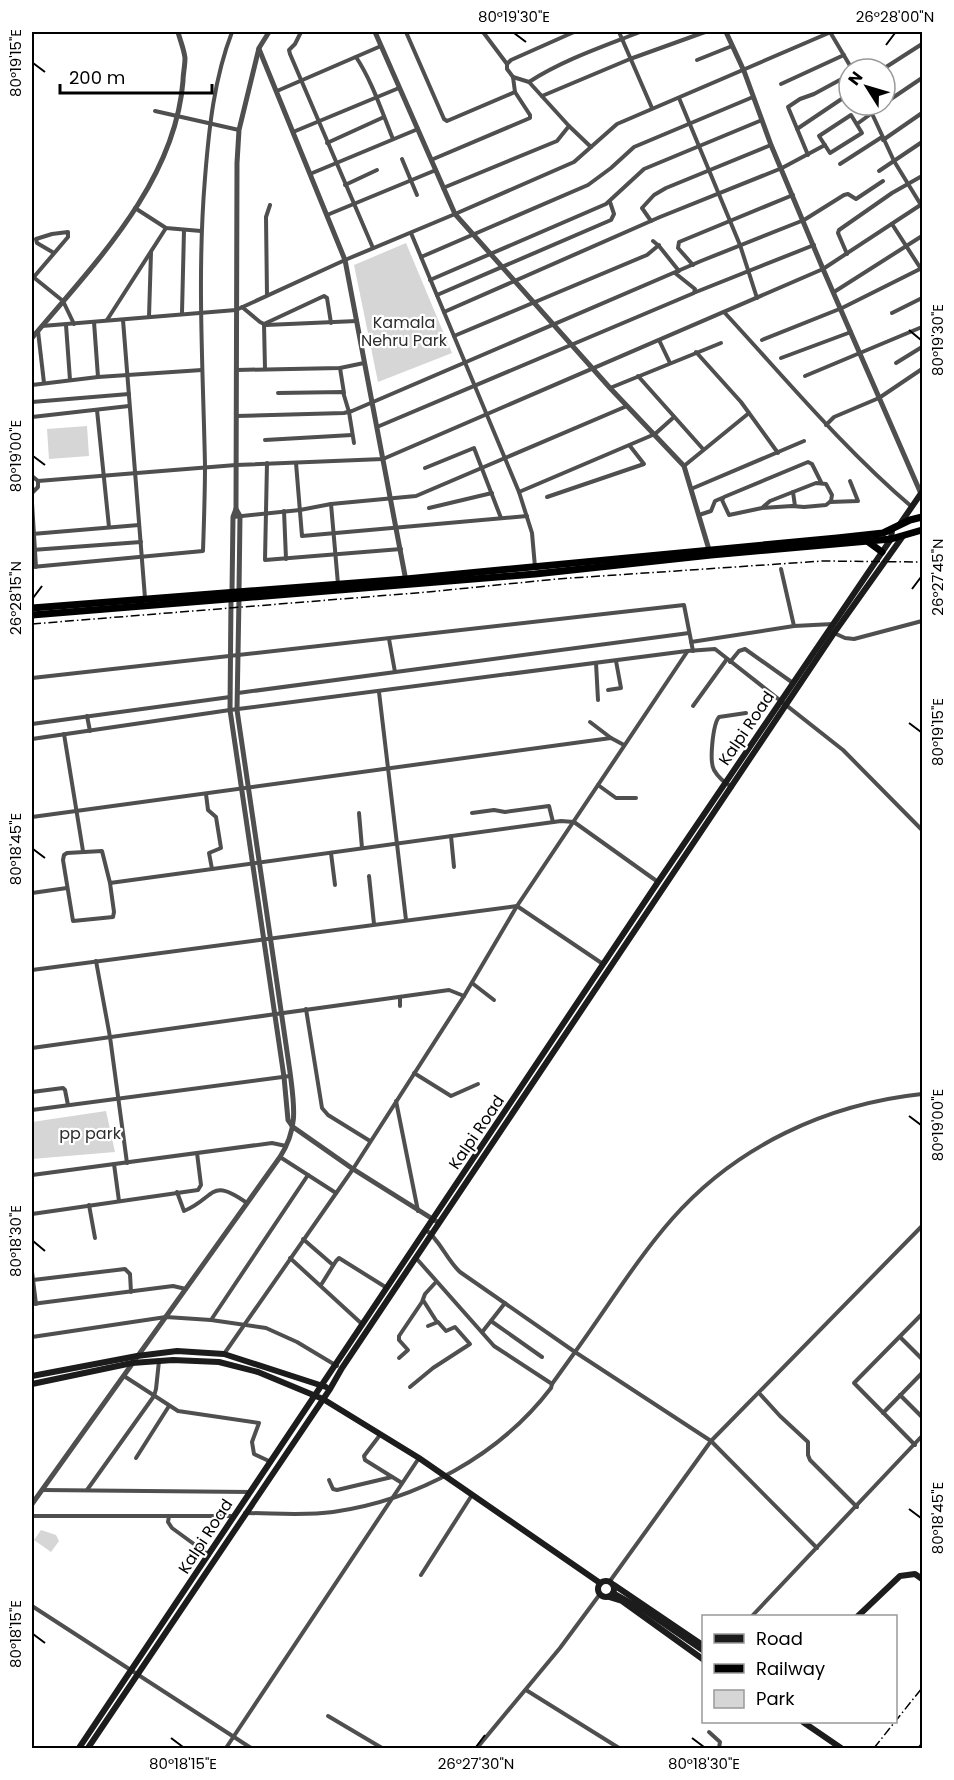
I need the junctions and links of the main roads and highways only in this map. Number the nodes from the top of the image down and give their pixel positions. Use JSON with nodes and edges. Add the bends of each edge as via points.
{"nodes":[{"id":1,"x":922,"y":494,"type":"edge"},
{"id":2,"x":922,"y":517,"type":"edge"},
{"id":3,"x":900,"y":525,"type":"junction"},
{"id":4,"x":892,"y":530,"type":"junction"},
{"id":5,"x":922,"y":530,"type":"edge"},
{"id":6,"x":903,"y":536,"type":"junction"},
{"id":7,"x":891,"y":539,"type":"junction"},
{"id":8,"x":867,"y":541,"type":"junction"},
{"id":9,"x":710,"y":552,"type":"junction"},
{"id":10,"x":882,"y":552,"type":"junction"},
{"id":11,"x":235,"y":595,"type":"junction"},
{"id":12,"x":32,"y":608,"type":"edge"},
{"id":13,"x":74,"y":608,"type":"junction"},
{"id":14,"x":32,"y":615,"type":"edge"},
{"id":15,"x":436,"y":1221,"type":"junction"},
{"id":16,"x":429,"y":1232,"type":"junction"},
{"id":17,"x":339,"y":1367,"type":"junction"},
{"id":18,"x":32,"y":1376,"type":"edge"},
{"id":19,"x":32,"y":1384,"type":"edge"},
{"id":20,"x":323,"y":1386,"type":"junction"},
{"id":21,"x":330,"y":1389,"type":"junction"},
{"id":22,"x":316,"y":1396,"type":"junction"},
{"id":23,"x":323,"y":1399,"type":"junction"},
{"id":24,"x":922,"y":1579,"type":"edge"},
{"id":25,"x":600,"y":1583,"type":"junction"},
{"id":26,"x":612,"y":1589,"type":"junction"},
{"id":27,"x":860,"y":1615,"type":"edge"},
{"id":28,"x":702,"y":1645,"type":"edge"},
{"id":29,"x":702,"y":1650,"type":"edge"},
{"id":30,"x":702,"y":1659,"type":"edge"},
{"id":31,"x":133,"y":1674,"type":"junction"},
{"id":32,"x":804,"y":1723,"type":"edge"},
{"id":33,"x":79,"y":1749,"type":"edge"},
{"id":34,"x":88,"y":1749,"type":"edge"},
{"id":35,"x":841,"y":1749,"type":"edge"}],
"edges":[{"from":1,"to":3,"type":"main road"},
{"from":2,"to":3,"type":"highway"},
{"from":3,"to":4,"type":"highway"},
{"from":4,"to":7,"type":"main road","name":"Kalpi Road"},
{"from":4,"to":9,"type":"highway"},
{"from":5,"to":6,"type":"highway"},
{"from":6,"to":7,"type":"highway"},
{"from":6,"to":15,"type":"main road","name":"Kalpi Road"},
{"from":7,"to":8,"type":"highway"},
{"from":7,"to":10,"type":"main road","name":"Kalpi Road"},
{"from":8,"to":9,"type":"highway"},
{"from":8,"to":10,"type":"highway"},
{"from":9,"to":11,"type":"highway"},
{"from":10,"to":15,"type":"main road","name":"Kalpi Road","via":[[603,964]]},
{"from":11,"to":13,"type":"highway"},
{"from":11,"to":13,"type":"highway","via":[[146,598]]},
{"from":12,"to":13,"type":"highway"},
{"from":13,"to":14,"type":"highway"},
{"from":15,"to":16,"type":"main road","name":"Kalpi Road"},
{"from":16,"to":17,"type":"main road","name":"Kalpi Road","via":[[363,1325]]},
{"from":16,"to":17,"type":"main road","name":"Kalpi Road","via":[[416,1258]]},
{"from":17,"to":20,"type":"main road","name":"Kalpi Road"},
{"from":17,"to":21,"type":"main road","name":"Kalpi Road"},
{"from":18,"to":20,"type":"main road","via":[[177,1351],[224,1354]]},
{"from":19,"to":22,"type":"main road","via":[[173,1360],[242,1367]]},
{"from":20,"to":21,"type":"main road"},
{"from":20,"to":22,"type":"main road","name":"Kalpi Road"},
{"from":21,"to":23,"type":"main road","name":"Kalpi Road"},
{"from":22,"to":23,"type":"main road"},
{"from":22,"to":31,"type":"main road","name":"Kalpi Road"},
{"from":23,"to":25,"type":"main road","via":[[419,1458]]},
{"from":23,"to":31,"type":"main road","name":"Kalpi Road"},
{"from":24,"to":27,"type":"main road","via":[[915,1574],[900,1576]]},
{"from":25,"to":26,"type":"main road","via":[[605,1580]]},
{"from":25,"to":26,"type":"main road","via":[[598,1589],[604,1597]]},
{"from":26,"to":28,"type":"main road"},
{"from":26,"to":29,"type":"main road"},
{"from":26,"to":30,"type":"main road","via":[[622,1601]]},
{"from":31,"to":33,"type":"main road","name":"Kalpi Road"},
{"from":31,"to":34,"type":"main road","name":"Kalpi Road"},
{"from":32,"to":35,"type":"main road"}]}
